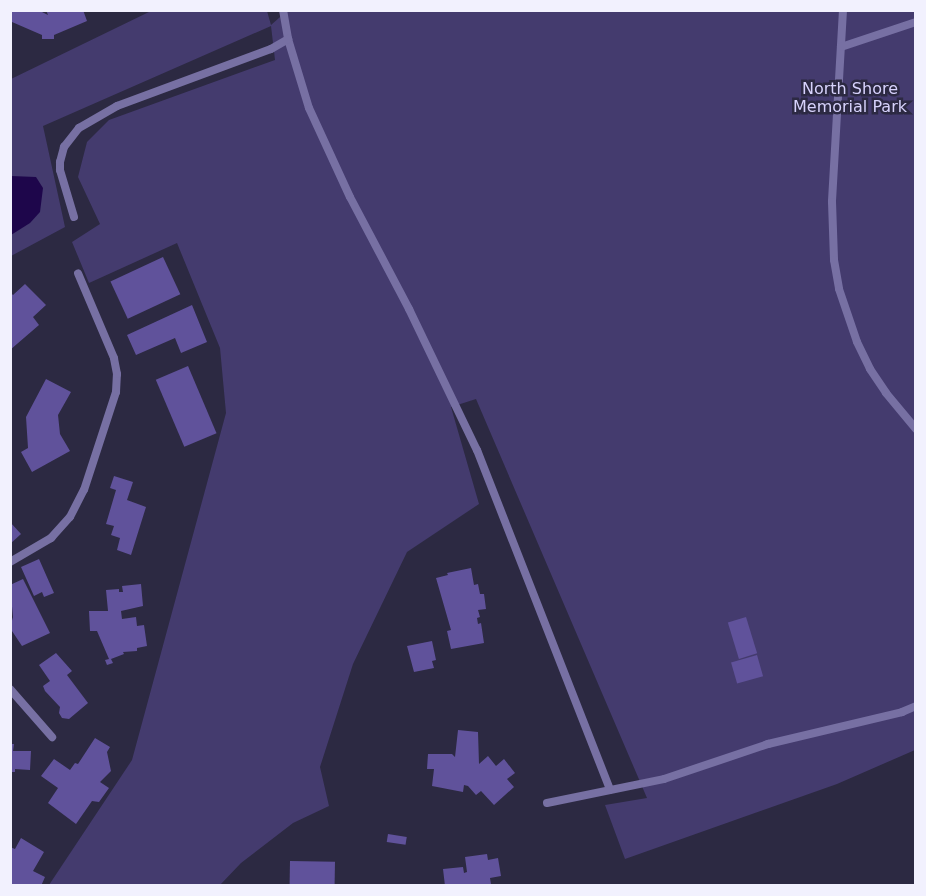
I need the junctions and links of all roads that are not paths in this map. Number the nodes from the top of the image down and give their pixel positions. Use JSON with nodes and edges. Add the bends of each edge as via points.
{"nodes":[{"id":1,"x":283,"y":10,"type":"edge"},
{"id":2,"x":843,"y":10,"type":"edge"},
{"id":3,"x":915,"y":22,"type":"edge"},
{"id":4,"x":288,"y":39,"type":"junction"},
{"id":5,"x":841,"y":46,"type":"junction"},
{"id":6,"x":74,"y":218,"type":"dead end"},
{"id":7,"x":78,"y":273,"type":"dead end"},
{"id":8,"x":915,"y":429,"type":"edge"},
{"id":9,"x":10,"y":562,"type":"edge"},
{"id":10,"x":10,"y":689,"type":"edge"},
{"id":11,"x":915,"y":706,"type":"edge"},
{"id":12,"x":52,"y":737,"type":"dead end"},
{"id":13,"x":610,"y":790,"type":"junction"},
{"id":14,"x":547,"y":803,"type":"dead end"}],
"edges":[{"from":1,"to":4,"type":"lane"},
{"from":2,"to":5,"type":"lane"},
{"from":3,"to":5,"type":"lane"},
{"from":4,"to":6,"type":"lane","via":[[271,49],[117,106],[79,128],[64,147],[60,162]]},
{"from":4,"to":13,"type":"lane","via":[[314,118],[477,450]]},
{"from":5,"to":8,"type":"lane","via":[[832,202],[839,289],[856,342],[870,369]]},
{"from":7,"to":9,"type":"lane","via":[[114,358],[116,392],[84,490],[70,517],[51,538]]},
{"from":10,"to":12,"type":"lane"},
{"from":11,"to":13,"type":"lane","via":[[768,744],[664,779]]},
{"from":13,"to":14,"type":"lane"}]}
